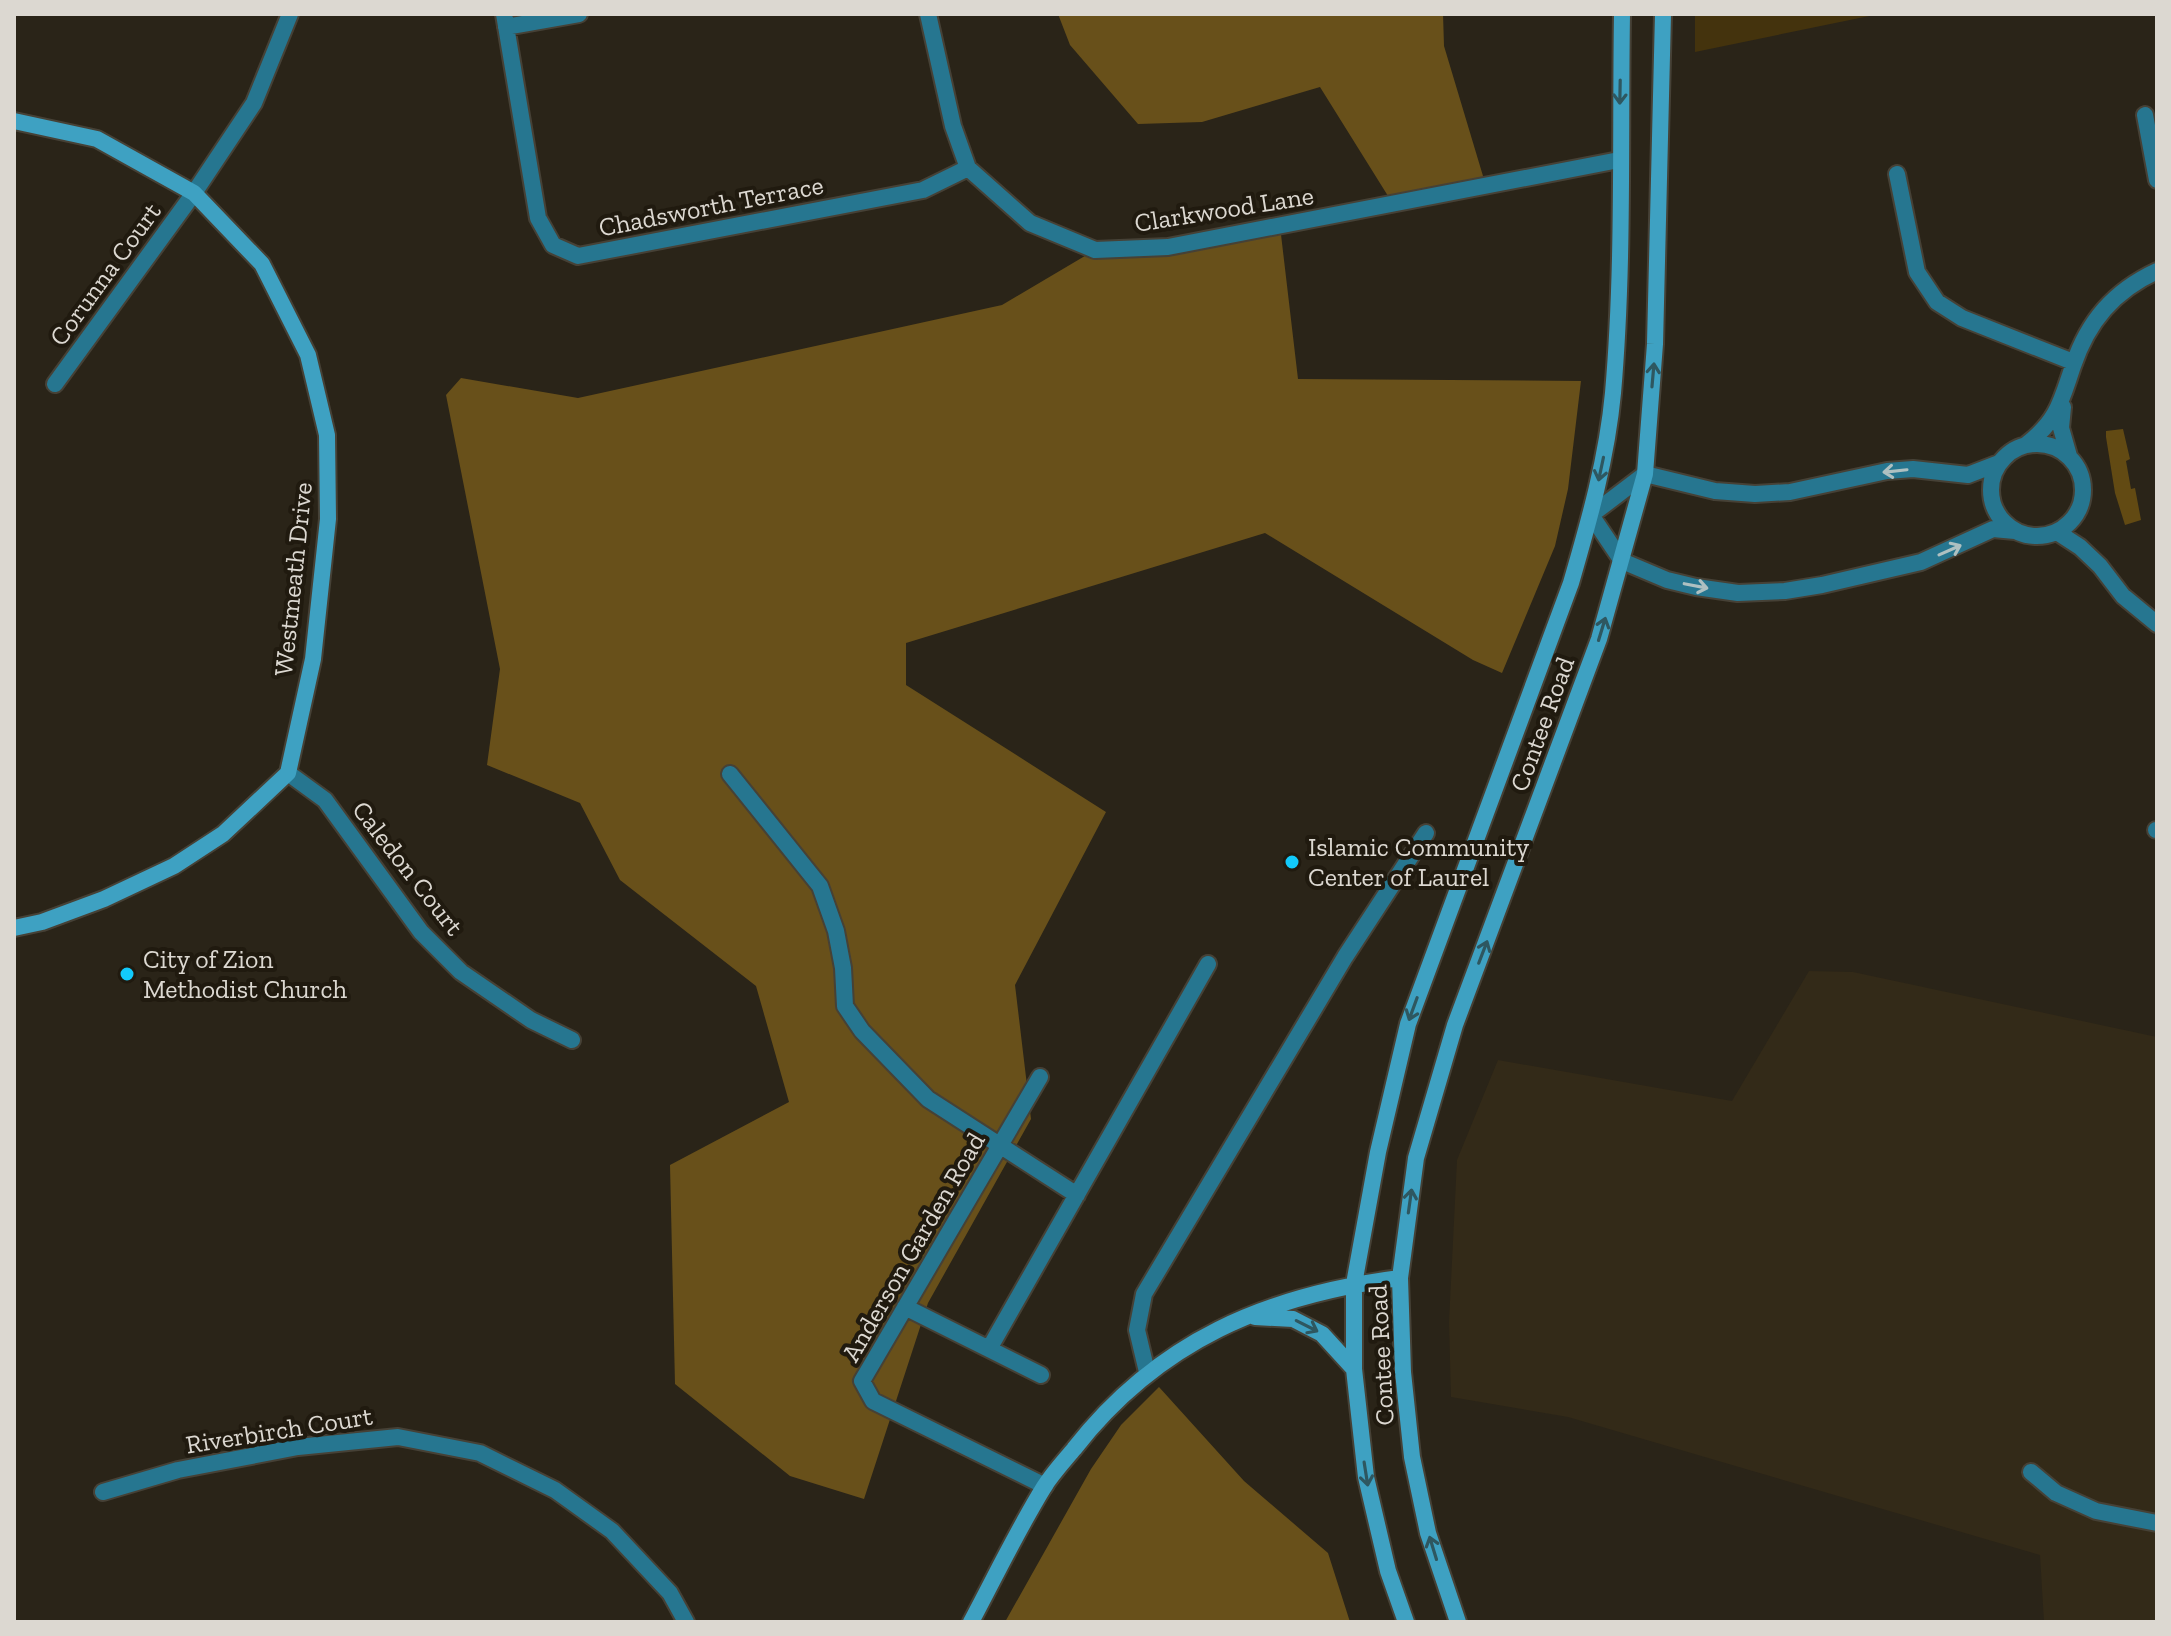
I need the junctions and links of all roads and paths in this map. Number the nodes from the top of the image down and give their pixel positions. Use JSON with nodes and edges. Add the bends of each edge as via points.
{"nodes":[{"id":1,"x":290,"y":14,"type":"edge"},
{"id":2,"x":579,"y":14,"type":"edge"},
{"id":3,"x":928,"y":14,"type":"edge"},
{"id":4,"x":1622,"y":14,"type":"edge"},
{"id":5,"x":1663,"y":14,"type":"edge"},
{"id":6,"x":505,"y":20,"type":"edge"},
{"id":7,"x":2145,"y":115,"type":"dead end"},
{"id":8,"x":14,"y":121,"type":"edge"},
{"id":9,"x":1619,"y":160,"type":"junction"},
{"id":10,"x":968,"y":168,"type":"junction"},
{"id":11,"x":1897,"y":174,"type":"dead end"},
{"id":12,"x":2157,"y":180,"type":"edge"},
{"id":13,"x":194,"y":193,"type":"junction"},
{"id":14,"x":2157,"y":271,"type":"edge"},
{"id":15,"x":2073,"y":362,"type":"junction"},
{"id":16,"x":55,"y":384,"type":"dead end"},
{"id":17,"x":2063,"y":396,"type":"junction"},
{"id":18,"x":2027,"y":444,"type":"junction"},
{"id":19,"x":2069,"y":456,"type":"junction"},
{"id":20,"x":1999,"y":463,"type":"junction"},
{"id":21,"x":1645,"y":474,"type":"junction"},
{"id":22,"x":1591,"y":515,"type":"junction"},
{"id":23,"x":2073,"y":519,"type":"junction"},
{"id":24,"x":2015,"y":531,"type":"junction"},
{"id":25,"x":2057,"y":532,"type":"junction"},
{"id":26,"x":2080,"y":547,"type":"junction"},
{"id":27,"x":1622,"y":561,"type":"junction"},
{"id":28,"x":2157,"y":624,"type":"edge"},
{"id":29,"x":288,"y":773,"type":"junction"},
{"id":30,"x":730,"y":774,"type":"dead end"},
{"id":31,"x":1426,"y":833,"type":"dead end"},
{"id":32,"x":14,"y":928,"type":"edge"},
{"id":33,"x":1208,"y":964,"type":"dead end"},
{"id":34,"x":572,"y":1040,"type":"dead end"},
{"id":35,"x":1040,"y":1077,"type":"dead end"},
{"id":36,"x":999,"y":1146,"type":"junction"},
{"id":37,"x":1077,"y":1195,"type":"junction"},
{"id":38,"x":1400,"y":1278,"type":"junction"},
{"id":39,"x":1354,"y":1284,"type":"junction"},
{"id":40,"x":905,"y":1307,"type":"junction"},
{"id":41,"x":1244,"y":1317,"type":"junction"},
{"id":42,"x":989,"y":1349,"type":"junction"},
{"id":43,"x":1354,"y":1369,"type":"junction"},
{"id":44,"x":1147,"y":1372,"type":"junction"},
{"id":45,"x":1041,"y":1375,"type":"dead end"},
{"id":46,"x":2031,"y":1472,"type":"dead end"},
{"id":47,"x":1045,"y":1486,"type":"junction"},
{"id":48,"x":103,"y":1492,"type":"dead end"},
{"id":49,"x":2157,"y":1523,"type":"edge"},
{"id":50,"x":686,"y":1622,"type":"edge"},
{"id":51,"x":971,"y":1622,"type":"edge"},
{"id":52,"x":1406,"y":1622,"type":"edge"},
{"id":53,"x":1458,"y":1622,"type":"edge"}],
"edges":[{"from":1,"to":13,"type":"street","name":"Corunna Court","via":[[254,103]]},
{"from":2,"to":6,"type":"street"},
{"from":3,"to":10,"type":"street","name":"Clarkwood Lane"},
{"from":4,"to":9,"type":"street","name":"Contee Road","one_way":true},
{"from":21,"to":5,"type":"street","name":"Contee Road","one_way":true,"via":[[1655,344]]},
{"from":6,"to":10,"type":"street","name":"Chadsworth Terrace","via":[[538,218],[553,245],[578,256],[923,190]]},
{"from":7,"to":12,"type":"street"},
{"from":8,"to":13,"type":"street","name":"Westmeath Drive","via":[[97,139]]},
{"from":9,"to":10,"type":"street","name":"Clarkwood Lane","via":[[1168,247],[1095,250],[1030,223]]},
{"from":9,"to":22,"type":"street","name":"Contee Road","one_way":true,"via":[[1613,394]]},
{"from":11,"to":15,"type":"street","via":[[1917,272],[1937,302],[1962,318]]},
{"from":13,"to":16,"type":"street","name":"Corunna Court"},
{"from":13,"to":29,"type":"street","name":"Westmeath Drive","via":[[262,264],[308,355],[327,435],[328,519],[313,659]]},
{"from":14,"to":15,"type":"street","via":[[2109,302]]},
{"from":15,"to":17,"type":"street"},
{"from":17,"to":18,"type":"street","via":[[2055,417]]},
{"from":17,"to":19,"type":"street","via":[[2061,428]]},
{"from":18,"to":19,"type":"street","via":[[2056,448]]},
{"from":18,"to":20,"type":"street"},
{"from":19,"to":23,"type":"street","via":[[2083,494]]},
{"from":20,"to":21,"type":"street","one_way":true,"via":[[1968,475],[1887,471],[1790,492],[1755,494],[1715,491]]},
{"from":20,"to":24,"type":"street","via":[[1990,493],[2002,521]]},
{"from":21,"to":22,"type":"street"},
{"from":21,"to":27,"type":"street","name":"Contee Road"},
{"from":22,"to":27,"type":"street"},
{"from":22,"to":39,"type":"street","name":"Contee Road","one_way":true,"via":[[1571,583],[1408,1024]]},
{"from":23,"to":25,"type":"street"},
{"from":23,"to":26,"type":"street"},
{"from":24,"to":25,"type":"street","via":[[2028,536]]},
{"from":27,"to":24,"type":"street","one_way":true,"via":[[1696,587],[1738,593],[1785,591],[1921,562],[1993,529]]},
{"from":25,"to":26,"type":"street"},
{"from":26,"to":28,"type":"street","via":[[2123,596]]},
{"from":38,"to":27,"type":"street","name":"Contee Road","one_way":true,"via":[[1416,1158],[1455,1025],[1599,639]]},
{"from":29,"to":32,"type":"street","via":[[223,834],[174,866],[104,899]]},
{"from":29,"to":34,"type":"street","name":"Caledon Court","via":[[325,800],[421,932],[461,972],[531,1020]]},
{"from":30,"to":36,"type":"street","via":[[820,886],[836,931],[845,1006],[862,1031],[928,1099]]},
{"from":31,"to":44,"type":"street","via":[[1345,957],[1144,1294],[1137,1330]]},
{"from":33,"to":37,"type":"street"},
{"from":35,"to":36,"type":"street","name":"Anderson Garden Road"},
{"from":36,"to":37,"type":"street"},
{"from":36,"to":40,"type":"street","name":"Anderson Garden Road"},
{"from":37,"to":42,"type":"street"},
{"from":38,"to":39,"type":"street"},
{"from":53,"to":38,"type":"street","name":"Contee Road","one_way":true,"via":[[1428,1533],[1412,1457]]},
{"from":39,"to":41,"type":"street"},
{"from":39,"to":43,"type":"street","name":"Contee Road"},
{"from":40,"to":42,"type":"street"},
{"from":40,"to":47,"type":"street","name":"Anderson Garden Road","via":[[862,1381],[873,1401]]},
{"from":41,"to":43,"type":"street","one_way":true,"via":[[1293,1319],[1322,1334]]},
{"from":41,"to":44,"type":"street"},
{"from":42,"to":45,"type":"street"},
{"from":43,"to":52,"type":"street","name":"Contee Road","one_way":true,"via":[[1366,1477]]},
{"from":44,"to":47,"type":"street","via":[[1093,1424]]},
{"from":46,"to":49,"type":"street","via":[[2056,1493],[2096,1511]]},
{"from":47,"to":51,"type":"street"},
{"from":48,"to":50,"type":"street","name":"Riverbirch Court","via":[[178,1470],[298,1447],[398,1437],[480,1453],[555,1490],[612,1531],[670,1593]]}]}
